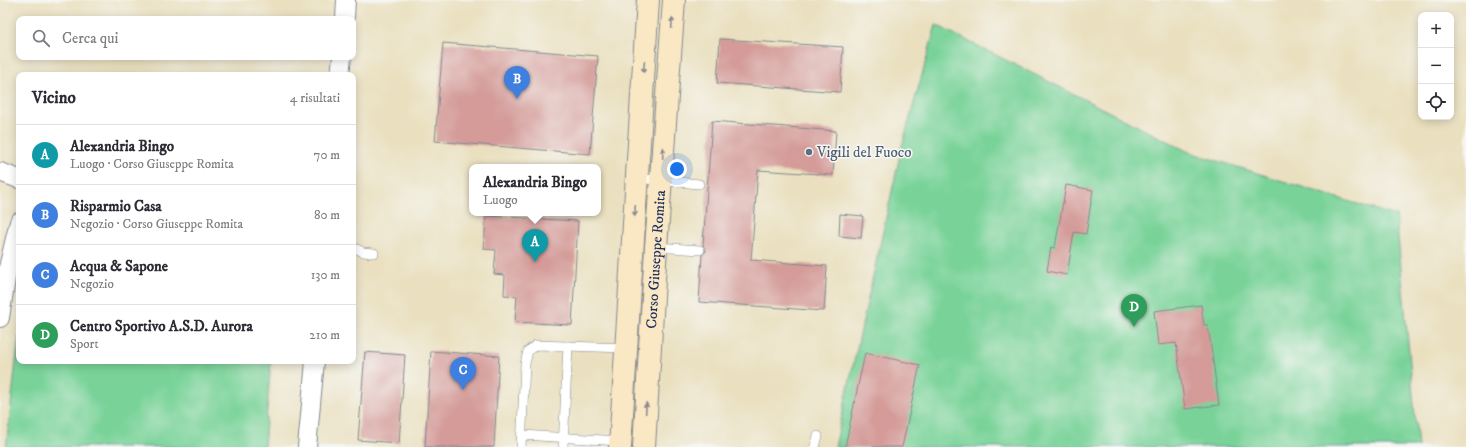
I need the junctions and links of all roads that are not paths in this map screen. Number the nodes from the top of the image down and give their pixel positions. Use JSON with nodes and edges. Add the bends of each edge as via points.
{"nodes":[{"id":1,"x":346,"y":0,"type":"edge"},
{"id":2,"x":648,"y":0,"type":"edge"},
{"id":3,"x":674,"y":0,"type":"edge"},
{"id":4,"x":345,"y":16,"type":"edge"},
{"id":5,"x":342,"y":60,"type":"edge"},
{"id":6,"x":340,"y":72,"type":"edge"},
{"id":7,"x":0,"y":172,"type":"edge"},
{"id":8,"x":16,"y":177,"type":"edge"},
{"id":9,"x":636,"y":178,"type":"junction"},
{"id":10,"x":661,"y":180,"type":"junction"},
{"id":11,"x":699,"y":184,"type":"dead end"},
{"id":12,"x":16,"y":234,"type":"edge"},
{"id":13,"x":656,"y":247,"type":"junction"},
{"id":14,"x":356,"y":248,"type":"edge"},
{"id":15,"x":700,"y":250,"type":"dead end"},
{"id":16,"x":374,"y":253,"type":"dead end"},
{"id":17,"x":0,"y":318,"type":"edge"},
{"id":18,"x":568,"y":346,"type":"junction"},
{"id":19,"x":626,"y":348,"type":"junction"},
{"id":20,"x":315,"y":364,"type":"edge"},
{"id":21,"x":522,"y":435,"type":"junction"},
{"id":22,"x":818,"y":436,"type":"dead end"},
{"id":23,"x":563,"y":437,"type":"junction"},
{"id":24,"x":620,"y":444,"type":"edge"},
{"id":25,"x":307,"y":447,"type":"edge"},
{"id":26,"x":521,"y":447,"type":"edge"},
{"id":27,"x":563,"y":447,"type":"edge"},
{"id":28,"x":644,"y":447,"type":"edge"},
{"id":29,"x":815,"y":447,"type":"edge"}],
"edges":[{"from":1,"to":4,"type":"street"},
{"from":2,"to":9,"type":"main road","name":"Corso Giuseppe Romita","one_way":true},
{"from":10,"to":3,"type":"main road","name":"Corso Giuseppe Romita","one_way":true},
{"from":5,"to":6,"type":"street"},
{"from":7,"to":8,"type":"street"},
{"from":9,"to":10,"type":"lane"},
{"from":9,"to":19,"type":"main road","name":"Corso Giuseppe Romita","one_way":true},
{"from":10,"to":11,"type":"lane"},
{"from":10,"to":13,"type":"main road","name":"Corso Giuseppe Romita"},
{"from":12,"to":17,"type":"street"},
{"from":13,"to":15,"type":"lane"},
{"from":28,"to":13,"type":"main road","name":"Corso Giuseppe Romita","one_way":true},
{"from":14,"to":16,"type":"lane"},
{"from":18,"to":19,"type":"lane"},
{"from":18,"to":21,"type":"lane","via":[[536,346],[528,351],[525,364]]},
{"from":18,"to":23,"type":"lane"},
{"from":19,"to":24,"type":"main road","name":"Corso Giuseppe Romita"},
{"from":20,"to":25,"type":"street"},
{"from":21,"to":23,"type":"lane"},
{"from":21,"to":26,"type":"lane"},
{"from":22,"to":29,"type":"lane"},
{"from":23,"to":24,"type":"lane"},
{"from":23,"to":27,"type":"lane"}]}
